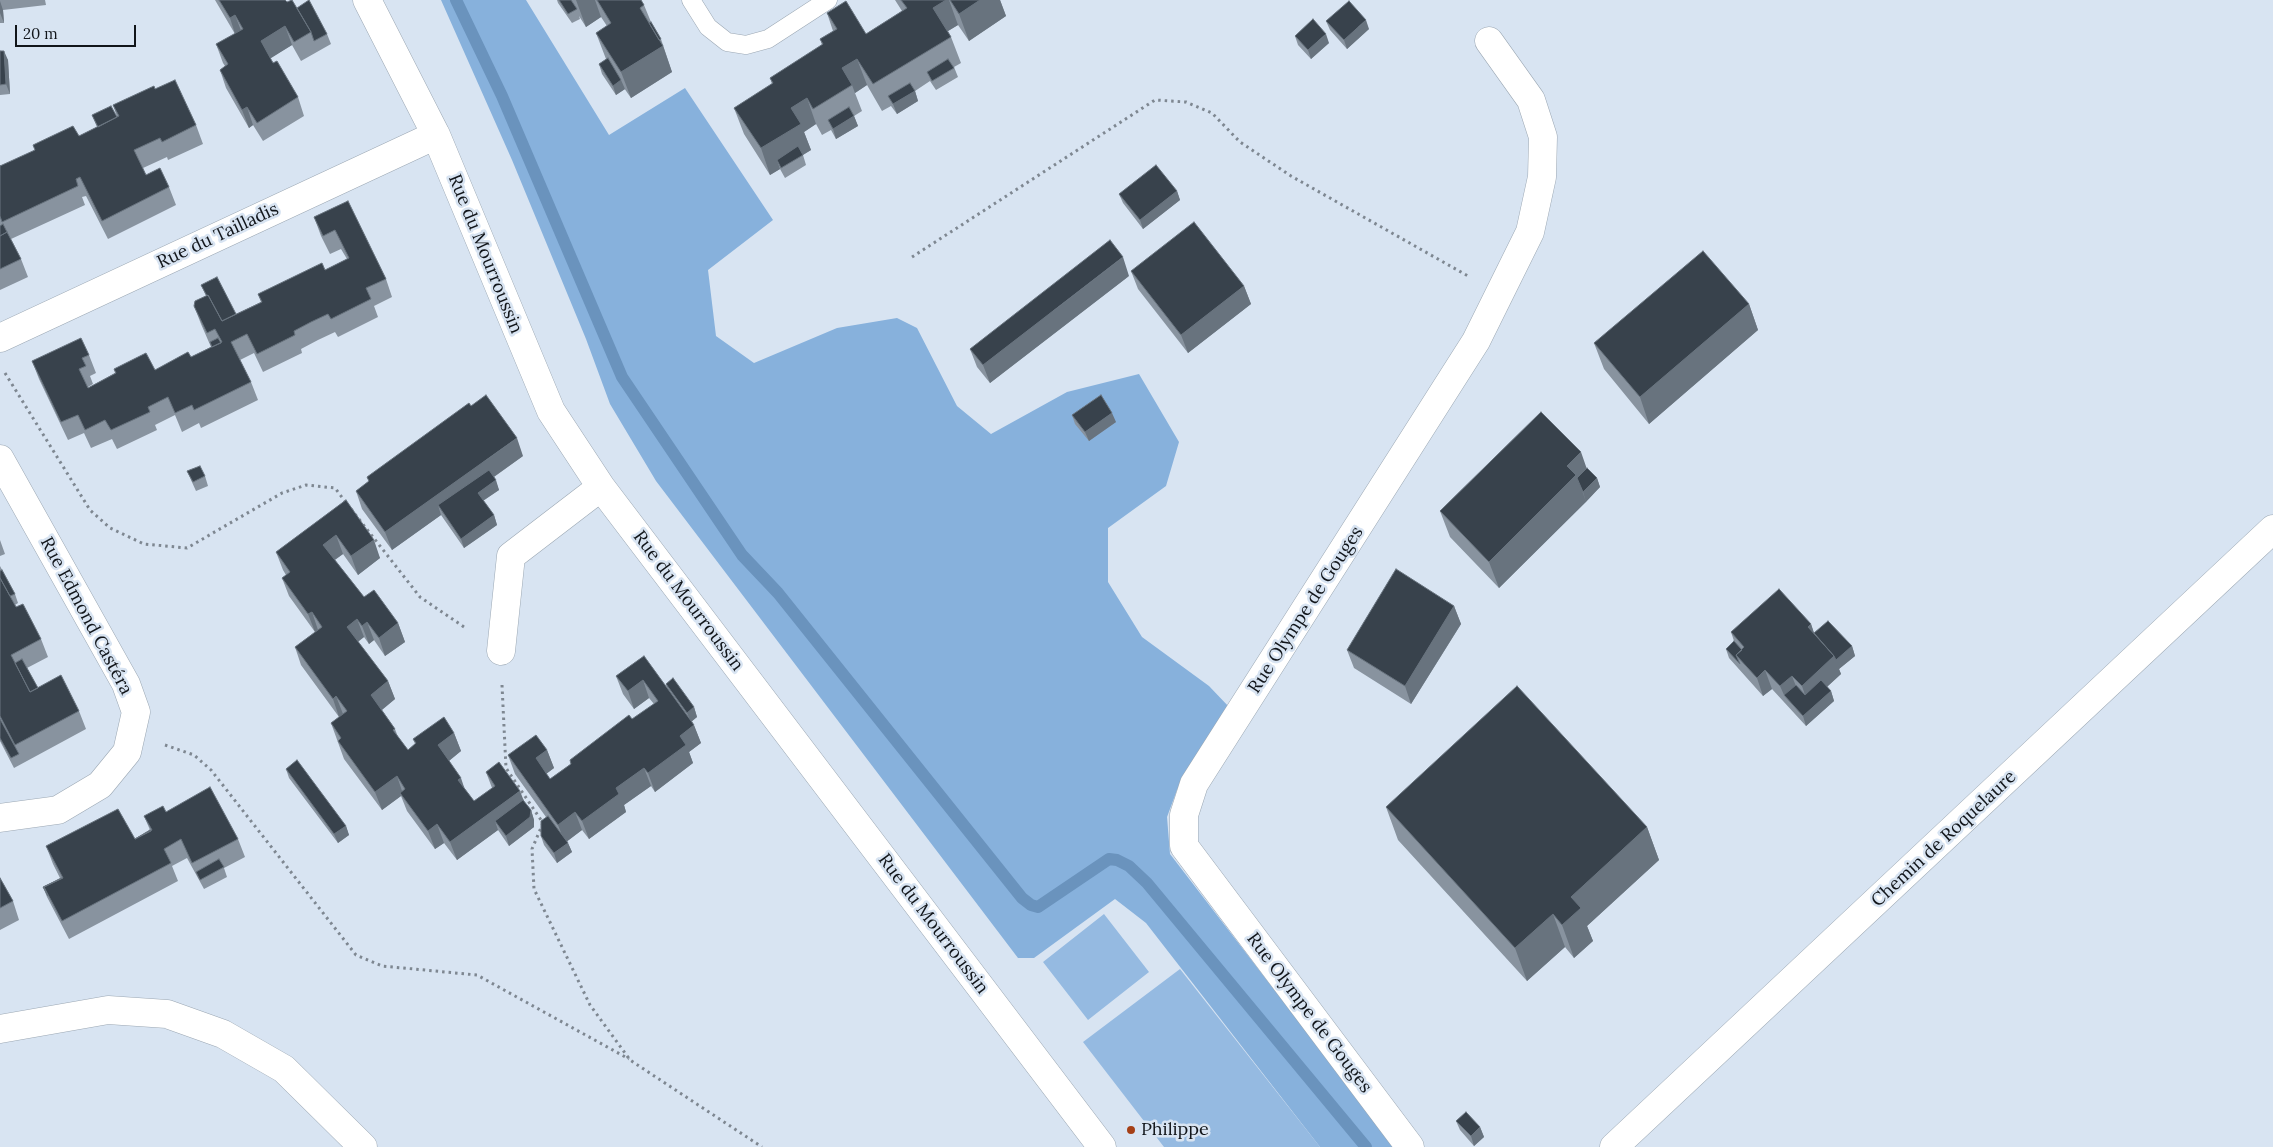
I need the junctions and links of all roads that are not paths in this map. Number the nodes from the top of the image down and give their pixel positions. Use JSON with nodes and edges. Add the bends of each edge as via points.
{"nodes":[{"id":1,"x":367,"y":0,"type":"edge"},
{"id":2,"x":691,"y":0,"type":"edge"},
{"id":3,"x":828,"y":0,"type":"edge"},
{"id":4,"x":1490,"y":41,"type":"dead end"},
{"id":5,"x":436,"y":135,"type":"junction"},
{"id":6,"x":0,"y":338,"type":"edge"},
{"id":7,"x":0,"y":459,"type":"edge"},
{"id":8,"x":600,"y":487,"type":"junction"},
{"id":9,"x":2273,"y":530,"type":"edge"},
{"id":10,"x":501,"y":651,"type":"road end"},
{"id":11,"x":0,"y":818,"type":"edge"},
{"id":12,"x":0,"y":1029,"type":"edge"},
{"id":13,"x":363,"y":1147,"type":"edge"},
{"id":14,"x":1102,"y":1147,"type":"edge"},
{"id":15,"x":1410,"y":1147,"type":"edge"},
{"id":16,"x":1614,"y":1147,"type":"edge"}],
"edges":[{"from":1,"to":5,"type":"street","name":"Rue du Mourroussin"},
{"from":2,"to":3,"type":"lane","via":[[708,27],[727,42],[746,45],[768,39]]},
{"from":4,"to":15,"type":"street","name":"Rue Olympe de Gouges","via":[[1531,100],[1543,137],[1542,177],[1530,232],[1466,358],[1194,784],[1184,815],[1184,846]]},
{"from":5,"to":6,"type":"street","name":"Rue du Tailladis"},
{"from":5,"to":8,"type":"street","name":"Rue du Mourroussin","via":[[551,411]]},
{"from":7,"to":11,"type":"street","name":"Rue Edmond Castéra","via":[[126,684],[136,712],[127,752],[100,785],[58,810]]},
{"from":8,"to":10,"type":"street","via":[[511,556]]},
{"from":8,"to":14,"type":"street","name":"Rue du Mourroussin"},
{"from":9,"to":16,"type":"street","name":"Chemin de Roquelaure"},
{"from":12,"to":13,"type":"street","via":[[108,1010],[167,1014],[223,1034],[284,1069]]}]}
